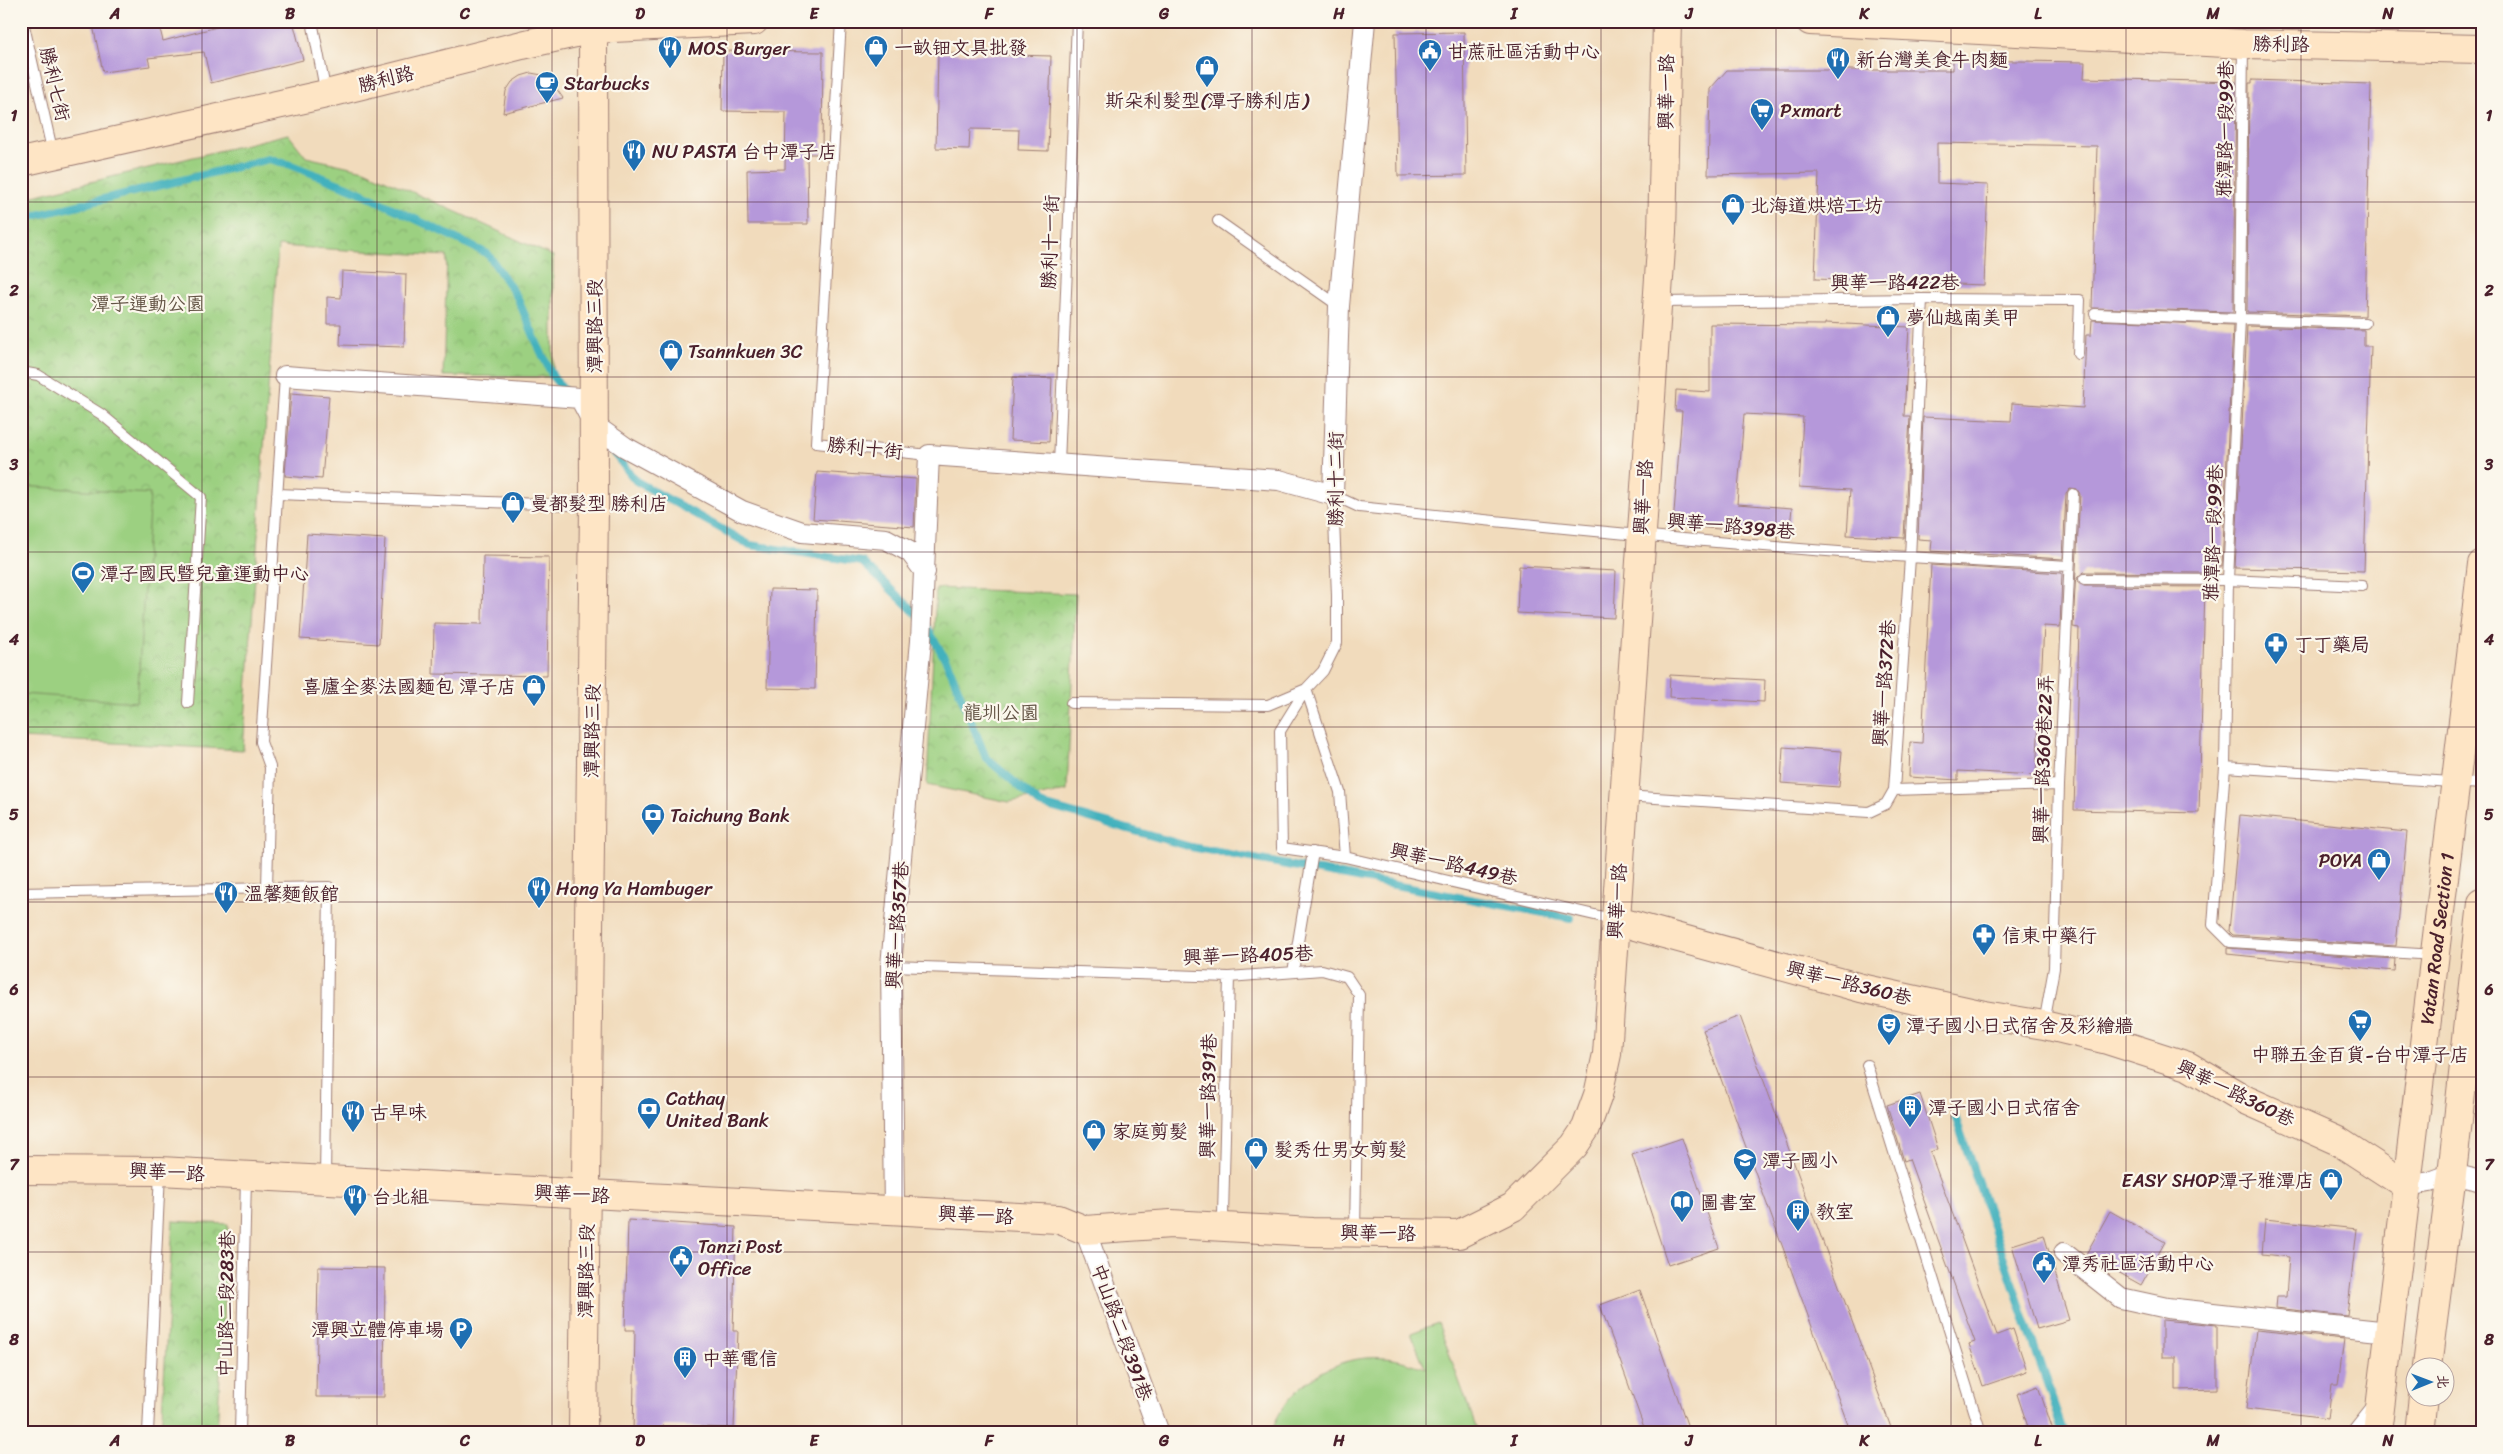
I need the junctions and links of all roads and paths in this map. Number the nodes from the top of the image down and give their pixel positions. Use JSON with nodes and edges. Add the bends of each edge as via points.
{"nodes":[{"id":1,"x":23,"y":21,"type":"edge"},
{"id":2,"x":312,"y":21,"type":"edge"},
{"id":3,"x":754,"y":21,"type":"edge"},
{"id":4,"x":840,"y":21,"type":"edge"},
{"id":5,"x":1077,"y":21,"type":"edge"},
{"id":6,"x":1365,"y":21,"type":"edge"},
{"id":7,"x":1667,"y":21,"type":"edge"},
{"id":8,"x":1810,"y":21,"type":"edge"},
{"id":9,"x":593,"y":25,"type":"edge"},
{"id":10,"x":2244,"y":44,"type":"junction"},
{"id":11,"x":2482,"y":49,"type":"edge"},
{"id":12,"x":326,"y":94,"type":"junction"},
{"id":13,"x":53,"y":154,"type":"junction"},
{"id":14,"x":21,"y":162,"type":"edge"},
{"id":15,"x":1218,"y":222,"type":"dead end"},
{"id":16,"x":1922,"y":299,"type":"junction"},
{"id":17,"x":1656,"y":302,"type":"junction"},
{"id":18,"x":1339,"y":306,"type":"junction"},
{"id":19,"x":2095,"y":314,"type":"dead end"},
{"id":20,"x":2240,"y":319,"type":"junction"},
{"id":21,"x":2365,"y":324,"type":"dead end"},
{"id":22,"x":2078,"y":354,"type":"dead end"},
{"id":23,"x":21,"y":372,"type":"edge"},
{"id":24,"x":285,"y":376,"type":"joint"},
{"id":25,"x":594,"y":434,"type":"junction"},
{"id":26,"x":929,"y":455,"type":"junction"},
{"id":27,"x":1059,"y":464,"type":"junction"},
{"id":28,"x":276,"y":494,"type":"junction"},
{"id":29,"x":2073,"y":494,"type":"dead end"},
{"id":30,"x":1333,"y":495,"type":"junction"},
{"id":31,"x":594,"y":506,"type":"junction"},
{"id":32,"x":1641,"y":536,"type":"junction"},
{"id":33,"x":1910,"y":558,"type":"junction"},
{"id":34,"x":2482,"y":564,"type":"edge"},
{"id":35,"x":2069,"y":566,"type":"junction"},
{"id":36,"x":924,"y":572,"type":"junction"},
{"id":37,"x":2084,"y":579,"type":"dead end"},
{"id":38,"x":2228,"y":580,"type":"junction"},
{"id":39,"x":2362,"y":586,"type":"dead end"},
{"id":40,"x":1306,"y":689,"type":"junction"},
{"id":41,"x":188,"y":703,"type":"dead end"},
{"id":42,"x":1071,"y":703,"type":"dead end"},
{"id":43,"x":2225,"y":767,"type":"junction"},
{"id":44,"x":2469,"y":782,"type":"edge"},
{"id":45,"x":2059,"y":785,"type":"junction"},
{"id":46,"x":1894,"y":790,"type":"junction"},
{"id":47,"x":1624,"y":796,"type":"junction"},
{"id":48,"x":1345,"y":856,"type":"junction"},
{"id":49,"x":1312,"y":857,"type":"junction"},
{"id":50,"x":267,"y":888,"type":"junction"},
{"id":51,"x":21,"y":892,"type":"edge"},
{"id":52,"x":2482,"y":903,"type":"edge"},
{"id":53,"x":1617,"y":920,"type":"junction"},
{"id":54,"x":2436,"y":955,"type":"junction"},
{"id":55,"x":891,"y":966,"type":"junction"},
{"id":56,"x":1293,"y":972,"type":"junction"},
{"id":57,"x":1229,"y":977,"type":"junction"},
{"id":58,"x":2044,"y":1025,"type":"junction"},
{"id":59,"x":1866,"y":1065,"type":"dead end"},
{"id":60,"x":21,"y":1170,"type":"edge"},
{"id":61,"x":160,"y":1171,"type":"junction"},
{"id":62,"x":2452,"y":1174,"type":"junction"},
{"id":63,"x":246,"y":1177,"type":"junction"},
{"id":64,"x":325,"y":1180,"type":"junction"},
{"id":65,"x":2482,"y":1181,"type":"edge"},
{"id":66,"x":2407,"y":1186,"type":"junction"},
{"id":67,"x":587,"y":1195,"type":"junction"},
{"id":68,"x":894,"y":1210,"type":"junction"},
{"id":69,"x":1222,"y":1216,"type":"dead end"},
{"id":70,"x":1085,"y":1230,"type":"junction"},
{"id":71,"x":1355,"y":1233,"type":"junction"},
{"id":72,"x":2064,"y":1254,"type":"dead end"},
{"id":73,"x":2389,"y":1332,"type":"junction"},
{"id":74,"x":2428,"y":1356,"type":"edge"},
{"id":75,"x":2380,"y":1404,"type":"junction"},
{"id":76,"x":2422,"y":1406,"type":"edge"},
{"id":77,"x":148,"y":1433,"type":"edge"},
{"id":78,"x":240,"y":1433,"type":"edge"},
{"id":79,"x":583,"y":1433,"type":"edge"},
{"id":80,"x":1159,"y":1433,"type":"edge"},
{"id":81,"x":1981,"y":1433,"type":"edge"},
{"id":82,"x":2357,"y":1433,"type":"edge"},
{"id":83,"x":2377,"y":1433,"type":"edge"},
{"id":84,"x":2419,"y":1433,"type":"edge"}],
"edges":[{"from":1,"to":13,"type":"lane","name":"勝利七街"},
{"from":2,"to":12,"type":"lane"},
{"from":3,"to":9,"type":"street","name":"勝利路"},
{"from":4,"to":26,"type":"lane","name":"勝利十街","via":[[816,442]]},
{"from":5,"to":27,"type":"lane","name":"勝利十一街"},
{"from":6,"to":18,"type":"street","name":"勝利十二街"},
{"from":7,"to":17,"type":"street","name":"興華一路","via":[[1662,233]]},
{"from":8,"to":10,"type":"street","name":"勝利路"},
{"from":9,"to":12,"type":"street","name":"勝利路"},
{"from":9,"to":25,"type":"street","name":"潭興路三段"},
{"from":10,"to":11,"type":"street","name":"勝利路"},
{"from":10,"to":20,"type":"lane","name":"雅潭路一段99巷"},
{"from":12,"to":13,"type":"street","name":"勝利路"},
{"from":13,"to":14,"type":"street","name":"勝利路"},
{"from":15,"to":18,"type":"lane"},
{"from":16,"to":17,"type":"lane","name":"興華一路422巷"},
{"from":16,"to":22,"type":"lane","name":"興華一路422巷","via":[[2080,300]]},
{"from":16,"to":33,"type":"lane","name":"興華一路372巷"},
{"from":17,"to":32,"type":"street","name":"興華一路"},
{"from":18,"to":30,"type":"street","name":"勝利十二街"},
{"from":19,"to":20,"type":"lane"},
{"from":20,"to":21,"type":"lane"},
{"from":20,"to":38,"type":"lane","name":"雅潭路一段99巷"},
{"from":23,"to":41,"type":"lane","via":[[38,375],[101,414],[201,497]]},
{"from":24,"to":25,"type":"street","via":[[580,398]]},
{"from":24,"to":28,"type":"lane"},
{"from":25,"to":31,"type":"street","name":"潭興路三段"},
{"from":25,"to":36,"type":"street","via":[[625,447],[742,511],[802,532],[886,539],[910,552]]},
{"from":26,"to":27,"type":"street","name":"勝利十街"},
{"from":26,"to":36,"type":"street"},
{"from":27,"to":30,"type":"street","name":"勝利十街","via":[[1279,480]]},
{"from":28,"to":31,"type":"lane"},
{"from":28,"to":50,"type":"lane","via":[[262,742],[270,767]]},
{"from":29,"to":35,"type":"lane","name":"興華一路360巷22弄"},
{"from":30,"to":32,"type":"lane","name":"興華一路398巷","via":[[1359,507]]},
{"from":30,"to":40,"type":"lane","name":"勝利十二街","via":[[1336,644],[1323,671]]},
{"from":31,"to":67,"type":"street","name":"潭興路三段"},
{"from":32,"to":33,"type":"lane","name":"興華一路398巷"},
{"from":32,"to":47,"type":"street","name":"興華一路"},
{"from":33,"to":35,"type":"lane","name":"興華一路398巷"},
{"from":33,"to":46,"type":"lane","name":"興華一路372巷"},
{"from":34,"to":44,"type":"street","name":"Yatan Road Section 1"},
{"from":35,"to":45,"type":"lane","name":"興華一路360巷22弄"},
{"from":36,"to":55,"type":"street","name":"興華一路357巷","via":[[924,608]]},
{"from":37,"to":38,"type":"lane"},
{"from":38,"to":39,"type":"lane"},
{"from":38,"to":43,"type":"lane","name":"雅潭路一段99巷"},
{"from":40,"to":42,"type":"lane","name":"勝利十二街","via":[[1268,706]]},
{"from":40,"to":48,"type":"lane","via":[[1340,792]]},
{"from":40,"to":49,"type":"lane","name":"興華一路449巷","via":[[1280,730],[1282,848]]},
{"from":43,"to":44,"type":"lane"},
{"from":43,"to":54,"type":"lane","name":"雅潭路一段99巷","via":[[2213,925],[2230,942]]},
{"from":44,"to":54,"type":"street","name":"Yatan Road Section 1"},
{"from":45,"to":46,"type":"lane"},
{"from":45,"to":58,"type":"lane","name":"興華一路360巷22弄","via":[[2054,968]]},
{"from":46,"to":47,"type":"lane","via":[[1886,804],[1869,812]]},
{"from":47,"to":53,"type":"street","name":"興華一路"},
{"from":48,"to":49,"type":"lane","name":"興華一路449巷"},
{"from":48,"to":53,"type":"lane","name":"興華一路449巷"},
{"from":49,"to":56,"type":"lane"},
{"from":50,"to":51,"type":"lane"},
{"from":50,"to":64,"type":"lane","via":[[330,886]]},
{"from":52,"to":62,"type":"street"},
{"from":53,"to":58,"type":"street","name":"興華一路360巷","via":[[1861,988]]},
{"from":53,"to":71,"type":"street","name":"興華一路","via":[[1610,973],[1607,1054],[1598,1095],[1586,1128],[1574,1146],[1513,1207],[1459,1234]]},
{"from":54,"to":66,"type":"street","name":"Yatan Road Section 1"},
{"from":55,"to":57,"type":"lane","name":"興華一路405巷"},
{"from":55,"to":68,"type":"street","name":"興華一路357巷"},
{"from":56,"to":57,"type":"lane","name":"興華一路405巷"},
{"from":56,"to":71,"type":"lane","name":"興華一路405巷","via":[[1322,970],[1347,977],[1359,995]]},
{"from":57,"to":69,"type":"lane","name":"興華一路391巷"},
{"from":58,"to":66,"type":"street","name":"興華一路360巷","via":[[2107,1040],[2188,1066],[2246,1100],[2338,1140]]},
{"from":59,"to":81,"type":"lane"},
{"from":60,"to":61,"type":"street","name":"興華一路"},
{"from":61,"to":63,"type":"street","name":"興華一路"},
{"from":61,"to":77,"type":"lane"},
{"from":62,"to":65,"type":"street"},
{"from":62,"to":66,"type":"street"},
{"from":62,"to":74,"type":"street"},
{"from":63,"to":64,"type":"street","name":"興華一路"},
{"from":63,"to":78,"type":"lane","name":"中山路二段283巷"},
{"from":64,"to":67,"type":"street","name":"興華一路"},
{"from":66,"to":73,"type":"street","name":"Yatan Road Section 1"},
{"from":67,"to":68,"type":"street","name":"興華一路"},
{"from":67,"to":79,"type":"street","name":"潭興路三段"},
{"from":68,"to":70,"type":"street","name":"興華一路","via":[[1058,1219]]},
{"from":70,"to":71,"type":"street","name":"興華一路","via":[[1171,1224]]},
{"from":70,"to":80,"type":"street","name":"中山路二段391巷"},
{"from":72,"to":73,"type":"street","via":[[2121,1298],[2166,1308]]},
{"from":73,"to":75,"type":"street","name":"Yatan Road Section 1"},
{"from":75,"to":82,"type":"street"},
{"from":75,"to":83,"type":"street","name":"Yatan Road Section 1"},
{"from":76,"to":84,"type":"street"}]}
